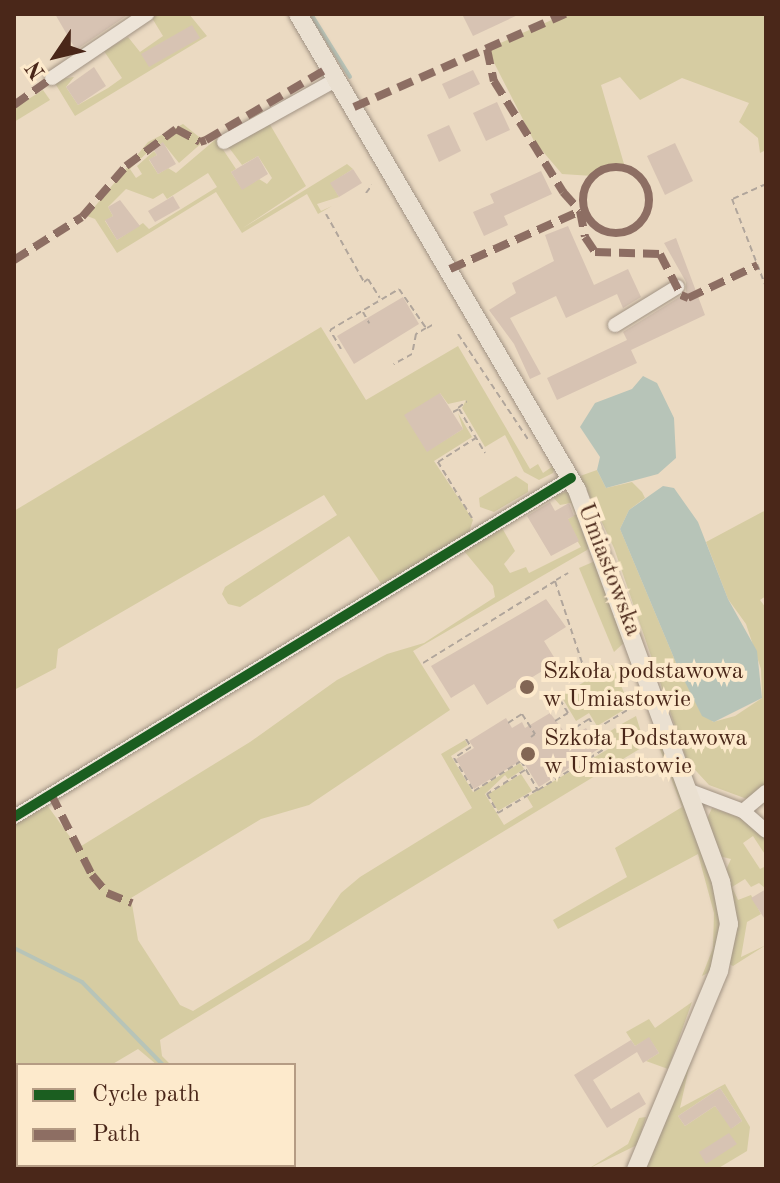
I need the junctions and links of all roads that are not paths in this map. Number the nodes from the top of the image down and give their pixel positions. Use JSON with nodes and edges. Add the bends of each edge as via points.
{"nodes":[{"id":1,"x":147,"y":14,"type":"edge"},
{"id":2,"x":298,"y":14,"type":"edge"},
{"id":3,"x":52,"y":78,"type":"dead end"},
{"id":4,"x":337,"y":79,"type":"junction"},
{"id":5,"x":224,"y":142,"type":"dead end"},
{"id":6,"x":677,"y":287,"type":"dead end"},
{"id":7,"x":615,"y":325,"type":"dead end"},
{"id":8,"x":571,"y":478,"type":"junction"},
{"id":9,"x":690,"y":791,"type":"junction"},
{"id":10,"x":766,"y":792,"type":"edge"},
{"id":11,"x":743,"y":811,"type":"junction"},
{"id":12,"x":14,"y":817,"type":"edge"},
{"id":13,"x":766,"y":831,"type":"edge"},
{"id":14,"x":636,"y":1169,"type":"edge"}],
"edges":[{"from":1,"to":3,"type":"street"},
{"from":2,"to":4,"type":"main road","name":"Umiastowska"},
{"from":4,"to":5,"type":"street"},
{"from":4,"to":8,"type":"main road","name":"Umiastowska"},
{"from":6,"to":7,"type":"street"},
{"from":8,"to":9,"type":"main road","name":"Umiastowska"},
{"from":8,"to":12,"type":"street"},
{"from":9,"to":11,"type":"street"},
{"from":9,"to":14,"type":"main road","name":"Umiastowska","via":[[726,905],[726,947]]},
{"from":10,"to":11,"type":"street"},
{"from":11,"to":13,"type":"street"}]}
